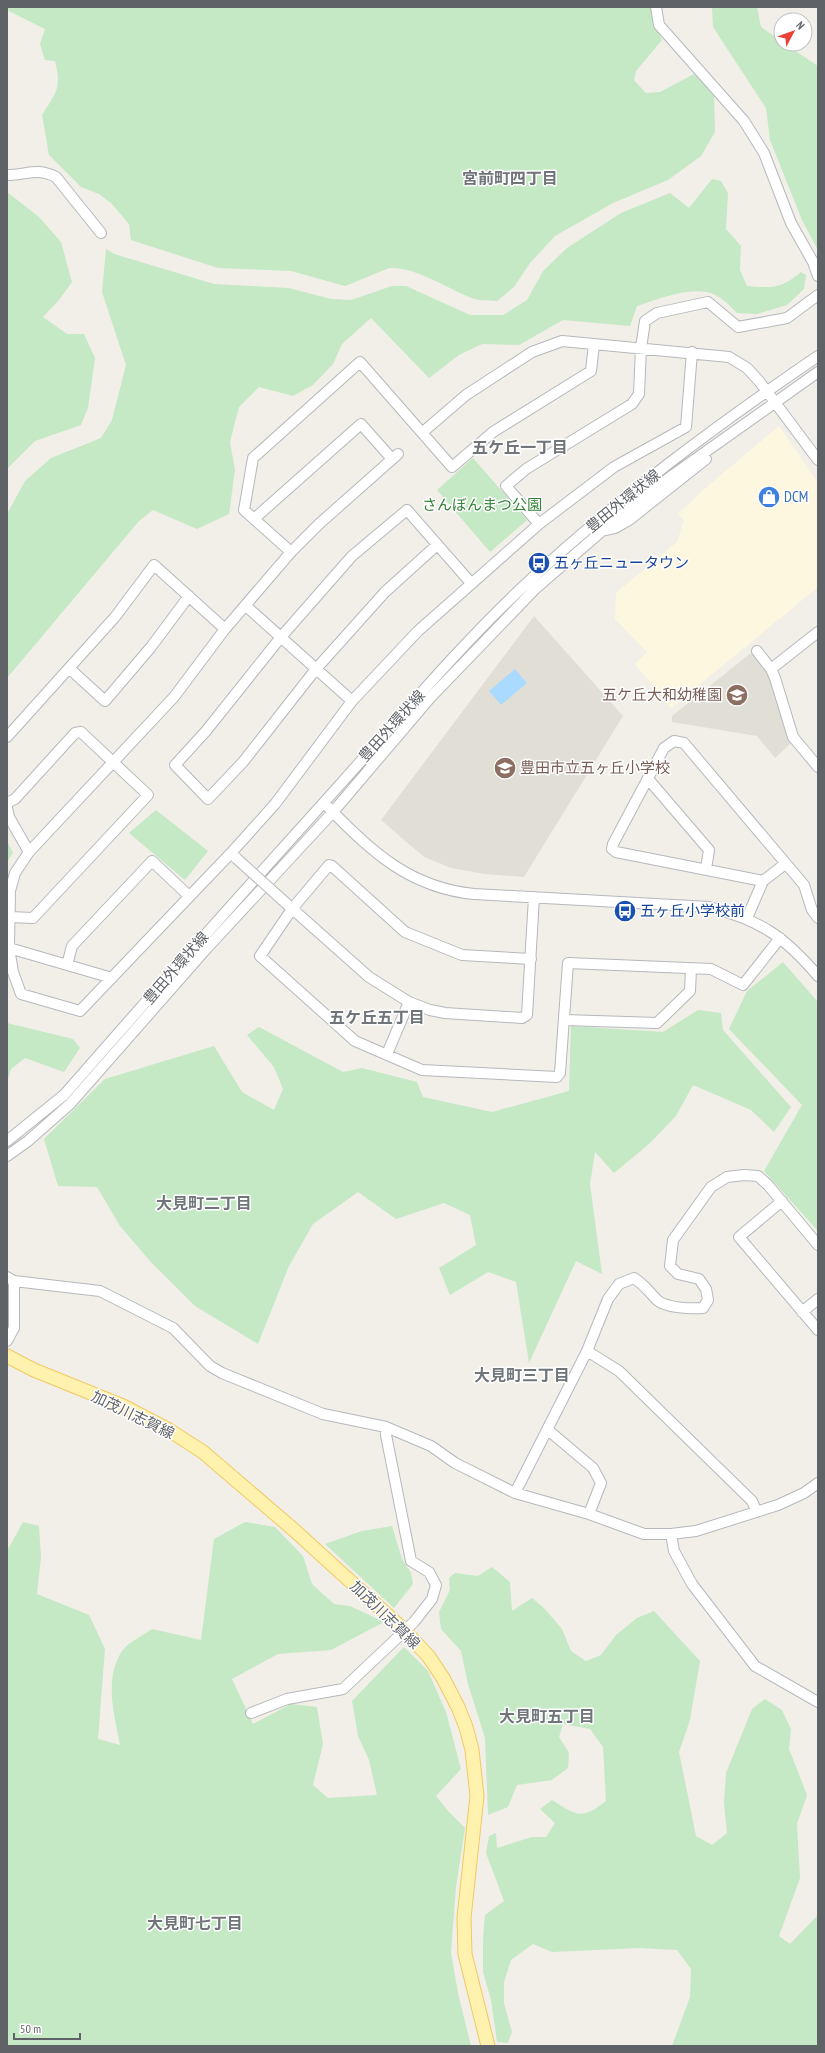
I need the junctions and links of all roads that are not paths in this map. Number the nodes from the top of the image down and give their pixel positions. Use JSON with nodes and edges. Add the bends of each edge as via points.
{"nodes":[{"id":1,"x":656,"y":7,"type":"edge"},
{"id":2,"x":7,"y":175,"type":"edge"},
{"id":3,"x":101,"y":234,"type":"dead end"},
{"id":4,"x":818,"y":276,"type":"edge"},
{"id":5,"x":818,"y":295,"type":"edge"},
{"id":6,"x":594,"y":344,"type":"junction"},
{"id":7,"x":641,"y":348,"type":"junction"},
{"id":8,"x":692,"y":352,"type":"junction"},
{"id":9,"x":818,"y":356,"type":"edge"},
{"id":10,"x":818,"y":372,"type":"edge"},
{"id":11,"x":768,"y":392,"type":"junction"},
{"id":12,"x":775,"y":402,"type":"junction"},
{"id":13,"x":423,"y":432,"type":"junction"},
{"id":14,"x":818,"y":460,"type":"edge"},
{"id":15,"x":255,"y":518,"type":"junction"},
{"id":16,"x":539,"y":524,"type":"junction"},
{"id":17,"x":438,"y":545,"type":"junction"},
{"id":18,"x":291,"y":552,"type":"junction"},
{"id":19,"x":471,"y":583,"type":"junction"},
{"id":20,"x":189,"y":596,"type":"junction"},
{"id":21,"x":246,"y":606,"type":"junction"},
{"id":22,"x":225,"y":628,"type":"junction"},
{"id":23,"x":818,"y":632,"type":"edge"},
{"id":24,"x":281,"y":637,"type":"junction"},
{"id":25,"x":757,"y":651,"type":"dead end"},
{"id":26,"x":70,"y":669,"type":"junction"},
{"id":27,"x":316,"y":669,"type":"junction"},
{"id":28,"x":771,"y":669,"type":"junction"},
{"id":29,"x":352,"y":701,"type":"junction"},
{"id":30,"x":7,"y":737,"type":"edge"},
{"id":31,"x":114,"y":763,"type":"junction"},
{"id":32,"x":818,"y":767,"type":"edge"},
{"id":33,"x":648,"y":780,"type":"junction"},
{"id":34,"x":324,"y":802,"type":"junction"},
{"id":35,"x":7,"y":803,"type":"edge"},
{"id":36,"x":7,"y":808,"type":"edge"},
{"id":37,"x":333,"y":812,"type":"junction"},
{"id":38,"x":29,"y":852,"type":"junction"},
{"id":39,"x":234,"y":856,"type":"junction"},
{"id":40,"x":785,"y":864,"type":"junction"},
{"id":41,"x":706,"y":869,"type":"junction"},
{"id":42,"x":763,"y":881,"type":"junction"},
{"id":43,"x":189,"y":896,"type":"junction"},
{"id":44,"x":534,"y":897,"type":"junction"},
{"id":45,"x":814,"y":900,"type":"edge"},
{"id":46,"x":290,"y":907,"type":"junction"},
{"id":47,"x":10,"y":917,"type":"junction"},
{"id":48,"x":747,"y":918,"type":"junction"},
{"id":49,"x":818,"y":918,"type":"edge"},
{"id":50,"x":780,"y":938,"type":"junction"},
{"id":51,"x":9,"y":948,"type":"junction"},
{"id":52,"x":530,"y":959,"type":"junction"},
{"id":53,"x":67,"y":965,"type":"junction"},
{"id":54,"x":691,"y":969,"type":"junction"},
{"id":55,"x":818,"y":976,"type":"edge"},
{"id":56,"x":112,"y":978,"type":"junction"},
{"id":57,"x":409,"y":1002,"type":"junction"},
{"id":58,"x":564,"y":1020,"type":"junction"},
{"id":59,"x":387,"y":1054,"type":"junction"},
{"id":60,"x":7,"y":1141,"type":"edge"},
{"id":61,"x":7,"y":1156,"type":"edge"},
{"id":62,"x":782,"y":1202,"type":"junction"},
{"id":63,"x":818,"y":1245,"type":"edge"},
{"id":64,"x":10,"y":1279,"type":"edge"},
{"id":65,"x":818,"y":1299,"type":"edge"},
{"id":66,"x":802,"y":1312,"type":"junction"},
{"id":67,"x":818,"y":1330,"type":"edge"},
{"id":68,"x":7,"y":1341,"type":"edge"},
{"id":69,"x":587,"y":1351,"type":"junction"},
{"id":70,"x":7,"y":1356,"type":"edge"},
{"id":71,"x":386,"y":1427,"type":"junction"},
{"id":72,"x":548,"y":1430,"type":"junction"},
{"id":73,"x":818,"y":1484,"type":"edge"},
{"id":74,"x":515,"y":1493,"type":"junction"},
{"id":75,"x":757,"y":1512,"type":"junction"},
{"id":76,"x":589,"y":1514,"type":"junction"},
{"id":77,"x":671,"y":1534,"type":"junction"},
{"id":78,"x":405,"y":1632,"type":"junction"},
{"id":79,"x":818,"y":1702,"type":"edge"},
{"id":80,"x":251,"y":1713,"type":"dead end"},
{"id":81,"x":488,"y":2046,"type":"edge"}],
"edges":[{"from":1,"to":4,"type":"street","via":[[659,25],[744,121],[764,153],[791,223]]},
{"from":2,"to":3,"type":"street","via":[[35,170],[56,177]]},
{"from":5,"to":7,"type":"street","via":[[787,318],[738,327],[708,302],[657,313],[645,321]]},
{"from":6,"to":7,"type":"street"},
{"from":6,"to":13,"type":"street","via":[[562,341],[532,352],[466,395]]},
{"from":6,"to":13,"type":"street","via":[[591,371],[493,432],[452,467]]},
{"from":7,"to":8,"type":"street"},
{"from":7,"to":16,"type":"street","via":[[638,394],[632,404],[526,469],[506,486]]},
{"from":8,"to":11,"type":"street","via":[[728,357],[747,368]]},
{"from":8,"to":16,"type":"street","via":[[686,427],[614,467]]},
{"from":9,"to":11,"type":"street","name":"豊田外環状線"},
{"from":10,"to":12,"type":"street","name":"豊田外環状線"},
{"from":11,"to":12,"type":"street"},
{"from":11,"to":34,"type":"street","name":"豊田外環状線","via":[[670,462],[616,505],[528,582],[462,649]]},
{"from":12,"to":14,"type":"street"},
{"from":12,"to":37,"type":"street","name":"豊田外環状線","via":[[673,475],[535,589],[430,698]]},
{"from":13,"to":15,"type":"street","via":[[360,362],[252,458],[244,510]]},
{"from":15,"to":18,"type":"street"},
{"from":15,"to":18,"type":"street","via":[[361,424],[395,456]]},
{"from":16,"to":19,"type":"street"},
{"from":17,"to":19,"type":"street"},
{"from":17,"to":24,"type":"street","via":[[407,510],[352,556]]},
{"from":17,"to":27,"type":"street","via":[[385,592]]},
{"from":18,"to":21,"type":"street"},
{"from":19,"to":29,"type":"street","via":[[418,631]]},
{"from":20,"to":22,"type":"street"},
{"from":20,"to":26,"type":"street","via":[[154,565],[115,617]]},
{"from":20,"to":26,"type":"street","via":[[151,647],[105,701]]},
{"from":21,"to":22,"type":"street"},
{"from":21,"to":24,"type":"street"},
{"from":22,"to":31,"type":"street","via":[[174,697]]},
{"from":23,"to":28,"type":"street"},
{"from":24,"to":27,"type":"street"},
{"from":24,"to":27,"type":"street","via":[[206,731],[175,765],[208,799],[243,762]]},
{"from":25,"to":28,"type":"street"},
{"from":26,"to":30,"type":"street"},
{"from":27,"to":29,"type":"street"},
{"from":28,"to":32,"type":"street","via":[[793,737]]},
{"from":29,"to":39,"type":"street"},
{"from":31,"to":35,"type":"street","via":[[81,732],[75,733],[14,799]]},
{"from":31,"to":38,"type":"street"},
{"from":31,"to":47,"type":"street","via":[[148,795],[33,918]]},
{"from":33,"to":40,"type":"street","via":[[664,748],[674,741],[684,744]]},
{"from":33,"to":41,"type":"street","via":[[709,850]]},
{"from":33,"to":41,"type":"street","via":[[612,849],[616,852]]},
{"from":34,"to":37,"type":"street"},
{"from":34,"to":60,"type":"street","name":"豊田外環状線","via":[[64,1095]]},
{"from":36,"to":38,"type":"street","via":[[9,817]]},
{"from":37,"to":44,"type":"street","via":[[387,862],[427,884],[461,893]]},
{"from":37,"to":61,"type":"street","name":"豊田外環状線","via":[[70,1104]]},
{"from":38,"to":47,"type":"street","via":[[15,873],[10,891]]},
{"from":39,"to":43,"type":"street"},
{"from":39,"to":46,"type":"street","bridge":true},
{"from":40,"to":42,"type":"street"},
{"from":40,"to":45,"type":"street"},
{"from":41,"to":42,"type":"street"},
{"from":42,"to":48,"type":"street"},
{"from":43,"to":53,"type":"street","via":[[152,861],[72,946]]},
{"from":43,"to":56,"type":"street"},
{"from":44,"to":48,"type":"street","via":[[709,907]]},
{"from":44,"to":52,"type":"street"},
{"from":45,"to":49,"type":"street"},
{"from":46,"to":52,"type":"street","via":[[329,865],[405,932],[462,955]]},
{"from":46,"to":57,"type":"street","via":[[369,977]]},
{"from":46,"to":59,"type":"street","via":[[261,958],[355,1041]]},
{"from":47,"to":51,"type":"street"},
{"from":48,"to":50,"type":"street"},
{"from":50,"to":54,"type":"street","via":[[743,985],[711,969]]},
{"from":50,"to":55,"type":"street","via":[[802,957]]},
{"from":51,"to":53,"type":"street"},
{"from":51,"to":56,"type":"street","via":[[13,972],[21,994],[80,1011]]},
{"from":52,"to":57,"type":"street","via":[[527,1015],[522,1018],[445,1013]]},
{"from":53,"to":56,"type":"street"},
{"from":54,"to":58,"type":"street","via":[[690,991],[657,1023]]},
{"from":54,"to":58,"type":"street","via":[[568,963]]},
{"from":57,"to":59,"type":"street"},
{"from":58,"to":59,"type":"street","via":[[558,1077],[422,1070]]},
{"from":62,"to":63,"type":"street"},
{"from":62,"to":66,"type":"street","via":[[739,1237]]},
{"from":62,"to":69,"type":"street","via":[[758,1176],[728,1177],[711,1187],[673,1240],[670,1255],[670,1266],[678,1274],[699,1279],[706,1288],[708,1300],[703,1308],[677,1307],[658,1301],[646,1285],[634,1278],[618,1284],[608,1299]]},
{"from":64,"to":68,"type":"street","via":[[14,1328]]},
{"from":64,"to":71,"type":"street","via":[[100,1291],[173,1328],[210,1366],[222,1373],[323,1414]]},
{"from":65,"to":66,"type":"street"},
{"from":66,"to":67,"type":"street"},
{"from":69,"to":72,"type":"street"},
{"from":69,"to":75,"type":"street","via":[[619,1370],[752,1501]]},
{"from":70,"to":78,"type":"main road","name":"加茂川志賀線","via":[[34,1370],[123,1406],[169,1430],[203,1452],[294,1530]]},
{"from":71,"to":74,"type":"street","via":[[431,1446],[455,1463]]},
{"from":71,"to":78,"type":"street","via":[[411,1561],[429,1572],[436,1585],[432,1599]]},
{"from":72,"to":74,"type":"street"},
{"from":72,"to":76,"type":"street","via":[[593,1468],[601,1483]]},
{"from":73,"to":75,"type":"street","via":[[778,1505]]},
{"from":74,"to":76,"type":"street"},
{"from":75,"to":77,"type":"street","via":[[696,1531]]},
{"from":76,"to":77,"type":"street","via":[[644,1534]]},
{"from":77,"to":79,"type":"street","via":[[674,1551],[692,1584],[755,1666]]},
{"from":78,"to":80,"type":"street","via":[[343,1689],[287,1699]]},
{"from":78,"to":81,"type":"main road","name":"加茂川志賀線","via":[[429,1657],[443,1678],[461,1714],[472,1750],[477,1796],[464,1918],[465,1954]]}]}
